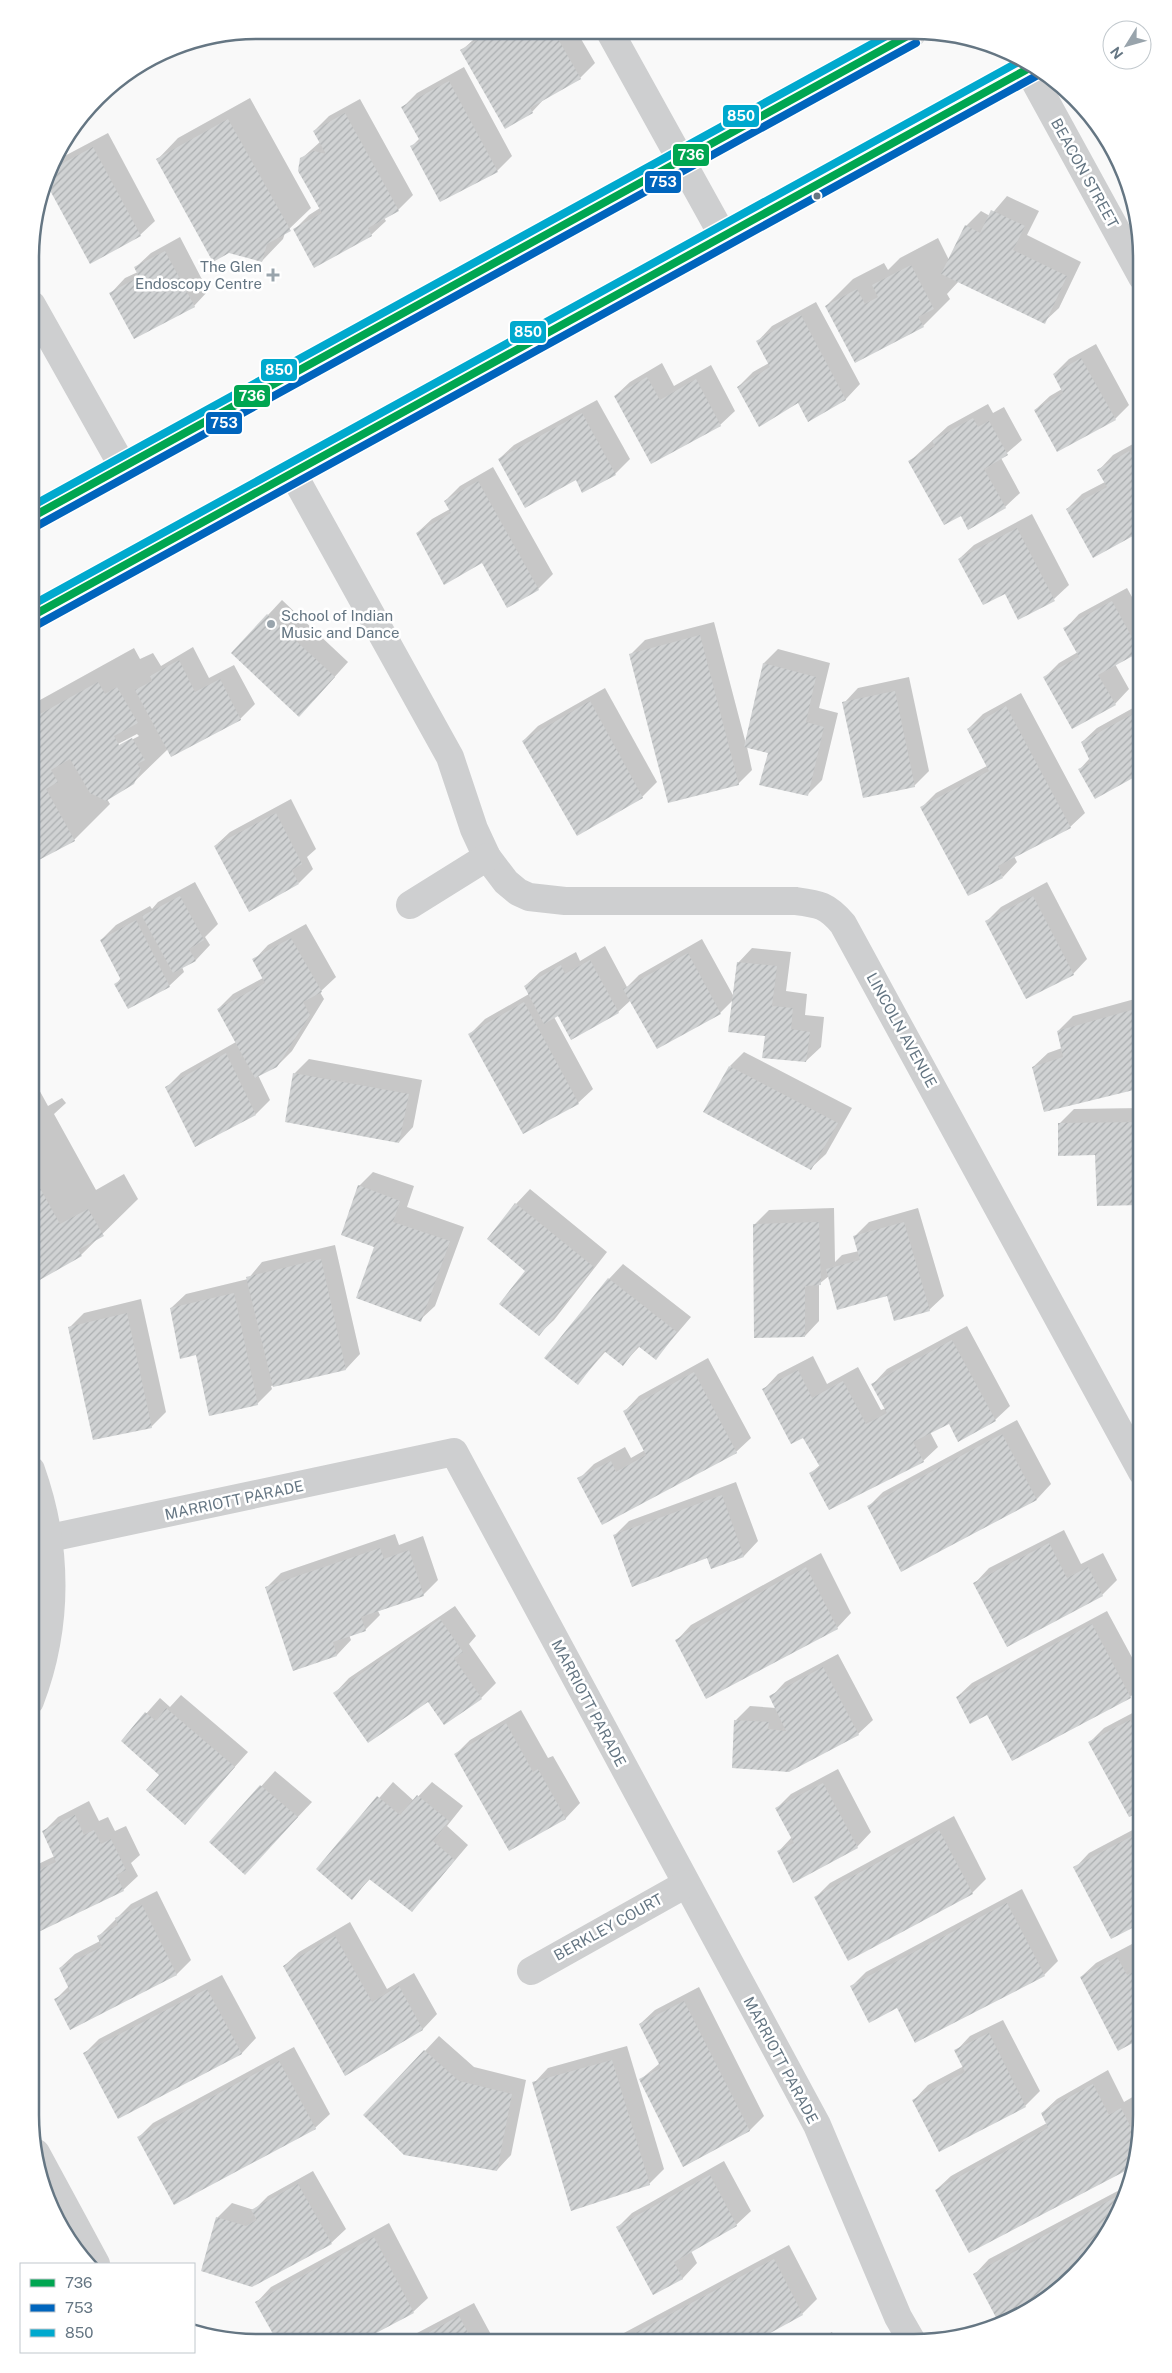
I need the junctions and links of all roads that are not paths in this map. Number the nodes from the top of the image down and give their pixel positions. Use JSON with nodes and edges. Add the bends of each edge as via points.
{"nodes":[{"id":1,"x":614,"y":39,"type":"edge"},
{"id":2,"x":902,"y":39,"type":"edge"},
{"id":3,"x":1026,"y":69,"type":"edge"},
{"id":4,"x":1034,"y":75,"type":"edge"},
{"id":5,"x":680,"y":159,"type":"junction"},
{"id":6,"x":724,"y":236,"type":"junction"},
{"id":7,"x":1133,"y":260,"type":"edge"},
{"id":8,"x":39,"y":318,"type":"edge"},
{"id":9,"x":122,"y":467,"type":"junction"},
{"id":10,"x":292,"y":472,"type":"junction"},
{"id":11,"x":39,"y":513,"type":"edge"},
{"id":12,"x":39,"y":612,"type":"edge"},
{"id":13,"x":487,"y":857,"type":"junction"},
{"id":14,"x":410,"y":905,"type":"dead end"},
{"id":15,"x":1133,"y":1455,"type":"edge"},
{"id":16,"x":39,"y":1494,"type":"edge"},
{"id":17,"x":40,"y":1541,"type":"edge"},
{"id":18,"x":39,"y":1674,"type":"edge"},
{"id":19,"x":686,"y":1884,"type":"junction"},
{"id":20,"x":531,"y":1971,"type":"dead end"},
{"id":21,"x":46,"y":2171,"type":"edge"},
{"id":22,"x":95,"y":2262,"type":"edge"},
{"id":23,"x":908,"y":2334,"type":"edge"}],
"edges":[{"from":1,"to":5,"type":"street"},
{"from":2,"to":5,"type":"highway"},
{"from":3,"to":6,"type":"highway"},
{"from":4,"to":7,"type":"street","name":"BEACON STREET"},
{"from":5,"to":6,"type":"street"},
{"from":5,"to":9,"type":"highway"},
{"from":6,"to":10,"type":"highway"},
{"from":8,"to":9,"type":"street"},
{"from":9,"to":11,"type":"highway"},
{"from":10,"to":12,"type":"highway"},
{"from":10,"to":13,"type":"street","name":"LINCOLN AVENUE","via":[[450,756],[474,829]]},
{"from":13,"to":14,"type":"street"},
{"from":13,"to":15,"type":"street","name":"LINCOLN AVENUE","via":[[518,892],[543,900],[762,899],[816,903],[830,909],[843,924],[871,972]]},
{"from":16,"to":17,"type":"street"},
{"from":17,"to":18,"type":"street","via":[[53,1566],[50,1614]]},
{"from":17,"to":19,"type":"street","name":"MARRIOTT PARADE","via":[[454,1452]]},
{"from":19,"to":20,"type":"street","name":"BERKLEY COURT"},
{"from":19,"to":23,"type":"street","name":"MARRIOTT PARADE","via":[[816,2125]]},
{"from":21,"to":22,"type":"street"}]}
